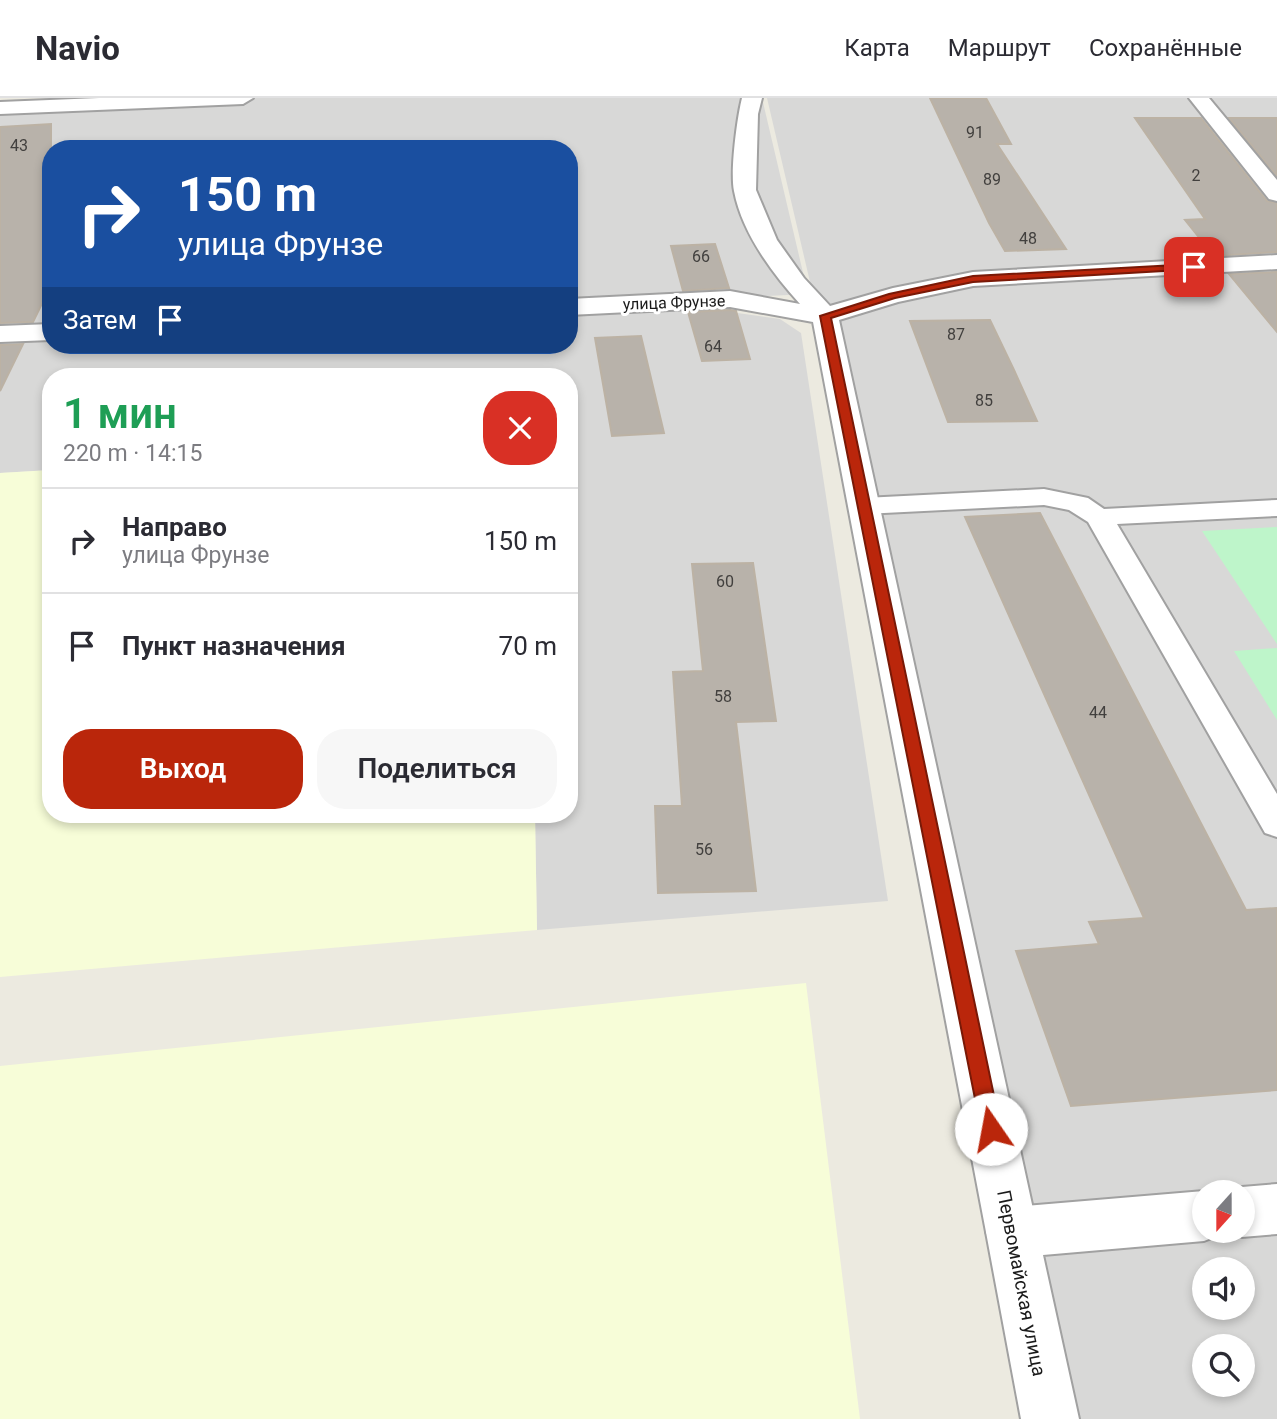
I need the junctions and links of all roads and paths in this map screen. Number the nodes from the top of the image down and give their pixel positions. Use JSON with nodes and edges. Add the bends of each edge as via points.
{"nodes":[{"id":1,"x":243,"y":98,"type":"edge"},
{"id":2,"x":752,"y":98,"type":"edge"},
{"id":3,"x":1199,"y":98,"type":"edge"},
{"id":4,"x":0,"y":108,"type":"edge"},
{"id":5,"x":1277,"y":194,"type":"edge"},
{"id":6,"x":1277,"y":262,"type":"edge"},
{"id":7,"x":578,"y":307,"type":"edge"},
{"id":8,"x":825,"y":316,"type":"junction"},
{"id":9,"x":42,"y":332,"type":"edge"},
{"id":10,"x":0,"y":334,"type":"edge"},
{"id":11,"x":864,"y":506,"type":"junction"},
{"id":12,"x":1277,"y":508,"type":"edge"},
{"id":13,"x":1099,"y":517,"type":"junction"},
{"id":14,"x":1277,"y":824,"type":"edge"},
{"id":15,"x":1277,"y":1209,"type":"edge"},
{"id":16,"x":1255,"y":1211,"type":"edge"},
{"id":17,"x":1192,"y":1217,"type":"edge"},
{"id":18,"x":1012,"y":1232,"type":"junction"},
{"id":19,"x":1050,"y":1419,"type":"edge"}],
"edges":[{"from":1,"to":4,"type":"street"},
{"from":2,"to":8,"type":"street","via":[[745,191],[765,241]]},
{"from":3,"to":5,"type":"street"},
{"from":6,"to":8,"type":"street","name":"улица Фрунзе","via":[[973,279]]},
{"from":7,"to":8,"type":"street","name":"улица Фрунзе","via":[[730,299]]},
{"from":8,"to":11,"type":"street","name":"Первомайская улица"},
{"from":9,"to":10,"type":"street"},
{"from":11,"to":13,"type":"lane","via":[[1044,497],[1079,504]]},
{"from":11,"to":18,"type":"street","name":"Первомайская улица"},
{"from":12,"to":13,"type":"lane"},
{"from":13,"to":14,"type":"lane"},
{"from":15,"to":16,"type":"street"},
{"from":17,"to":18,"type":"street"},
{"from":18,"to":19,"type":"street","name":"Первомайская улица"}]}
